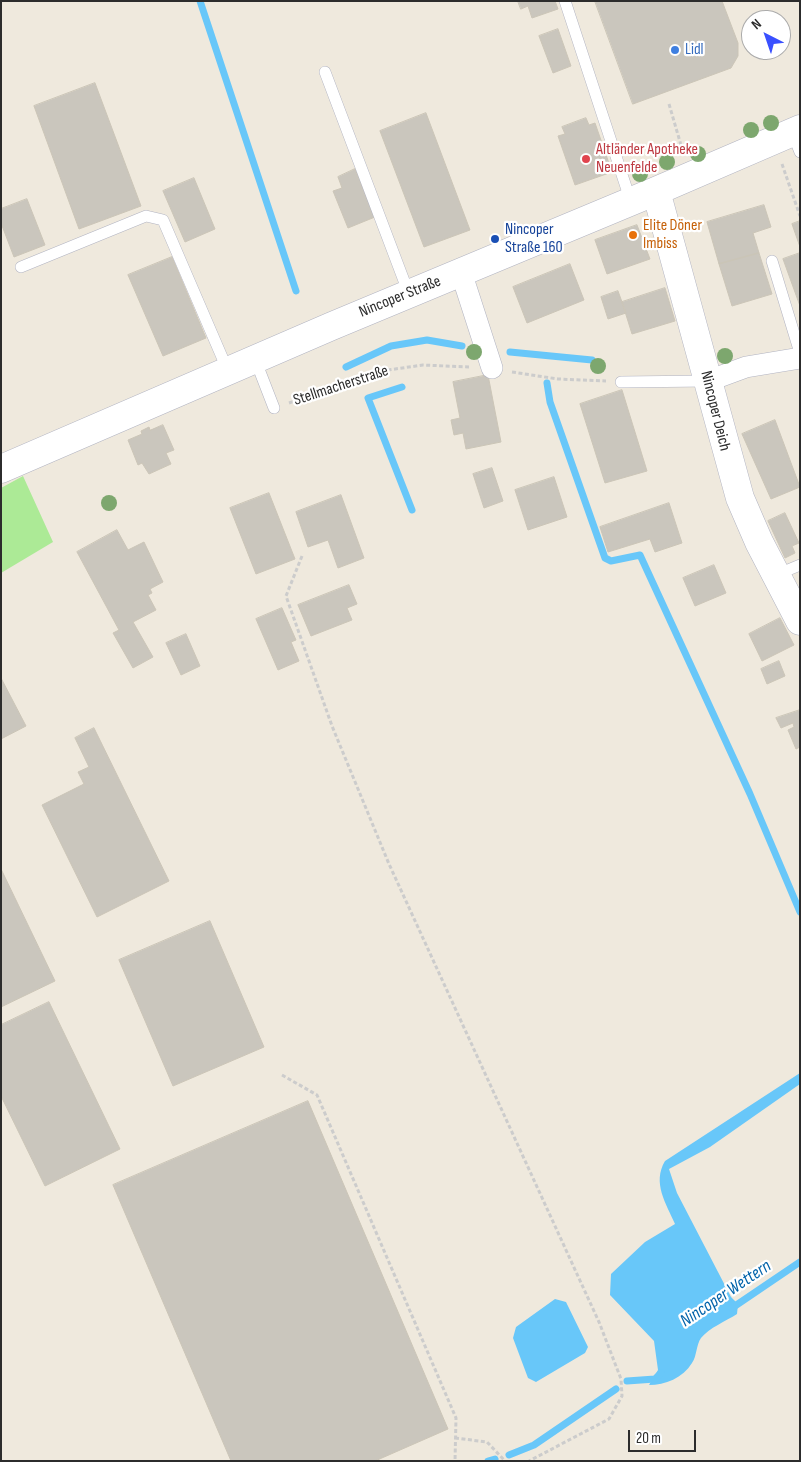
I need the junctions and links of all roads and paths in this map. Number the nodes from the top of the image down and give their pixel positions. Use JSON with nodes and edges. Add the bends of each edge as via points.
{"nodes":[{"id":1,"x":565,"y":1,"type":"edge"},
{"id":2,"x":325,"y":72,"type":"dead end"},
{"id":3,"x":669,"y":104,"type":"dead end"},
{"id":4,"x":791,"y":138,"type":"edge"},
{"id":5,"x":690,"y":177,"type":"junction"},
{"id":6,"x":656,"y":191,"type":"junction"},
{"id":7,"x":631,"y":202,"type":"junction"},
{"id":8,"x":800,"y":216,"type":"edge"},
{"id":9,"x":772,"y":261,"type":"dead end"},
{"id":10,"x":21,"y":267,"type":"dead end"},
{"id":11,"x":461,"y":272,"type":"junction"},
{"id":12,"x":409,"y":294,"type":"junction"},
{"id":13,"x":800,"y":353,"type":"edge"},
{"id":14,"x":800,"y":358,"type":"edge"},
{"id":15,"x":255,"y":359,"type":"junction"},
{"id":16,"x":492,"y":368,"type":"junction"},
{"id":17,"x":228,"y":371,"type":"junction"},
{"id":18,"x":708,"y":381,"type":"junction"},
{"id":19,"x":621,"y":382,"type":"joint"},
{"id":20,"x":274,"y":408,"type":"joint"},
{"id":21,"x":1,"y":469,"type":"edge"},
{"id":22,"x":302,"y":556,"type":"dead end"},
{"id":23,"x":788,"y":570,"type":"edge"},
{"id":24,"x":800,"y":621,"type":"edge"},
{"id":25,"x":282,"y":1074,"type":"dead end"},
{"id":26,"x":456,"y":1438,"type":"junction"},
{"id":27,"x":455,"y":1461,"type":"edge"},
{"id":28,"x":506,"y":1461,"type":"edge"},
{"id":29,"x":529,"y":1461,"type":"edge"}],
"edges":[{"from":1,"to":7,"type":"lane"},
{"from":2,"to":12,"type":"lane"},
{"from":3,"to":5,"type":"path"},
{"from":4,"to":5,"type":"main road","name":"Nincoper Straße"},
{"from":4,"to":8,"type":"path"},
{"from":5,"to":6,"type":"main road","name":"Nincoper Straße"},
{"from":6,"to":7,"type":"main road","name":"Nincoper Straße"},
{"from":6,"to":18,"type":"main road","name":"Nincoper Deich"},
{"from":7,"to":11,"type":"main road","name":"Nincoper Straße"},
{"from":9,"to":13,"type":"lane"},
{"from":10,"to":17,"type":"lane","via":[[146,216],[163,220]]},
{"from":11,"to":12,"type":"main road","name":"Nincoper Straße"},
{"from":11,"to":16,"type":"street"},
{"from":12,"to":15,"type":"main road","name":"Nincoper Straße"},
{"from":14,"to":18,"type":"street","via":[[746,367]]},
{"from":15,"to":17,"type":"main road","name":"Nincoper Straße"},
{"from":15,"to":20,"type":"lane","name":"Stellmacherstraße"},
{"from":16,"to":19,"type":"path","name":"Stellmacherstraße","via":[[558,379]]},
{"from":16,"to":20,"type":"path","name":"Stellmacherstraße","via":[[423,365],[381,371]]},
{"from":17,"to":21,"type":"main road","name":"Nincoper Straße"},
{"from":18,"to":19,"type":"lane"},
{"from":18,"to":23,"type":"main road","name":"Nincoper Deich","via":[[740,498]]},
{"from":22,"to":29,"type":"path","via":[[286,596],[332,726],[389,864],[599,1322],[621,1378],[622,1396],[609,1419]]},
{"from":23,"to":24,"type":"main road","name":"Nincoper Deich"},
{"from":25,"to":26,"type":"path","via":[[317,1095],[456,1418]]},
{"from":26,"to":27,"type":"path"},
{"from":26,"to":28,"type":"path","via":[[487,1442]]}]}
